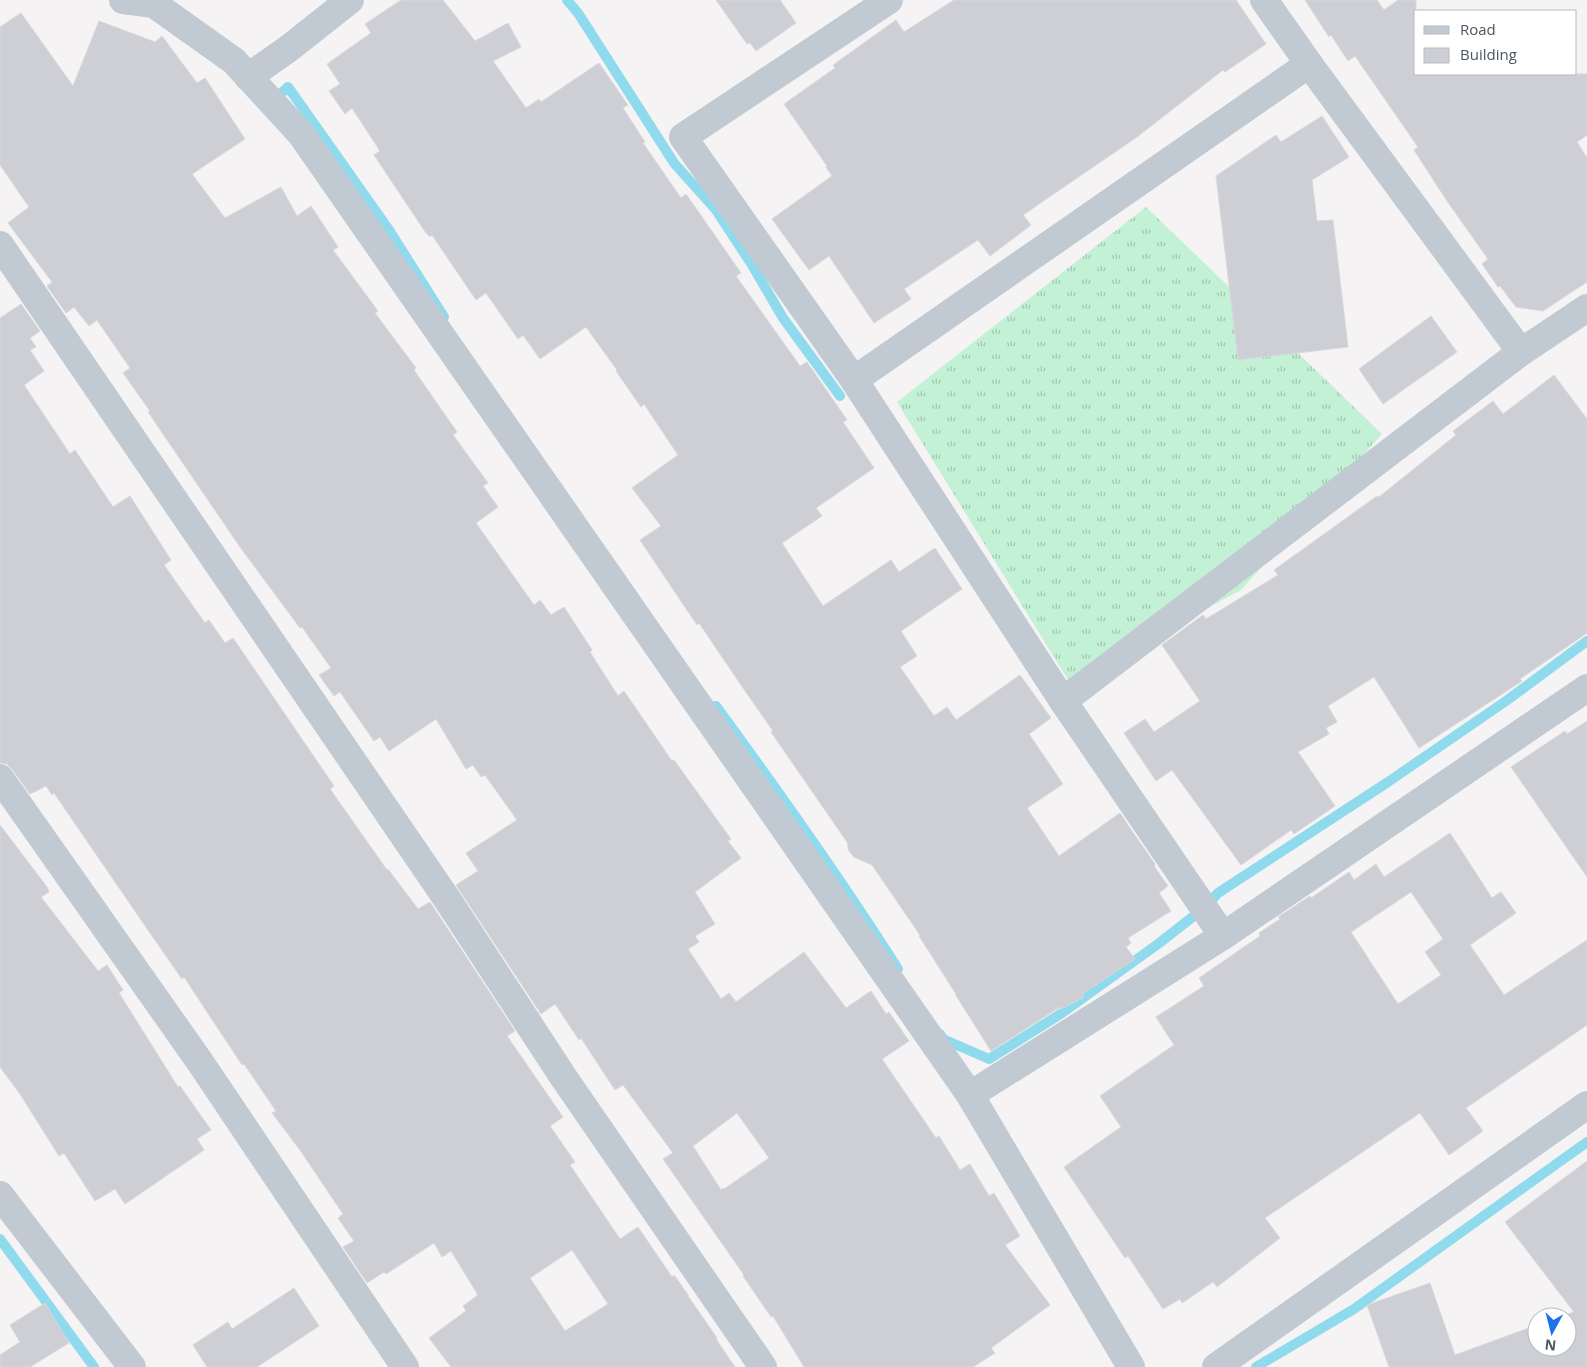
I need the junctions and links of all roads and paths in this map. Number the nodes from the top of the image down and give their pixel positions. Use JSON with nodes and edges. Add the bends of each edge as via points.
{"nodes":[{"id":1,"x":123,"y":0,"type":"edge"},
{"id":2,"x":350,"y":0,"type":"edge"},
{"id":3,"x":889,"y":0,"type":"edge"},
{"id":4,"x":1264,"y":0,"type":"edge"},
{"id":5,"x":1309,"y":64,"type":"junction"},
{"id":6,"x":248,"y":77,"type":"junction"},
{"id":7,"x":0,"y":245,"type":"edge"},
{"id":8,"x":1587,"y":308,"type":"edge"},
{"id":9,"x":1521,"y":352,"type":"junction"},
{"id":10,"x":854,"y":380,"type":"junction"},
{"id":11,"x":1587,"y":688,"type":"edge"},
{"id":12,"x":1063,"y":701,"type":"junction"},
{"id":13,"x":0,"y":778,"type":"edge"},
{"id":14,"x":1223,"y":936,"type":"junction"},
{"id":15,"x":970,"y":1095,"type":"junction"},
{"id":16,"x":1587,"y":1105,"type":"edge"},
{"id":17,"x":0,"y":1194,"type":"edge"},
{"id":18,"x":132,"y":1367,"type":"edge"},
{"id":19,"x":405,"y":1367,"type":"edge"},
{"id":20,"x":763,"y":1367,"type":"edge"},
{"id":21,"x":1131,"y":1367,"type":"edge"},
{"id":22,"x":1216,"y":1367,"type":"edge"}],
"edges":[{"from":1,"to":6,"type":"street","via":[[154,4],[234,61]]},
{"from":2,"to":6,"type":"street"},
{"from":3,"to":10,"type":"street","via":[[683,136]]},
{"from":4,"to":5,"type":"street"},
{"from":5,"to":9,"type":"street"},
{"from":5,"to":10,"type":"street"},
{"from":6,"to":15,"type":"street","via":[[301,134]]},
{"from":7,"to":20,"type":"street","via":[[448,899],[564,1078]]},
{"from":8,"to":9,"type":"street"},
{"from":9,"to":12,"type":"street"},
{"from":10,"to":12,"type":"street"},
{"from":11,"to":14,"type":"street"},
{"from":12,"to":14,"type":"street"},
{"from":13,"to":19,"type":"street","via":[[200,1062]]},
{"from":14,"to":15,"type":"street"},
{"from":15,"to":21,"type":"street"},
{"from":16,"to":22,"type":"street"},
{"from":17,"to":18,"type":"street"}]}
